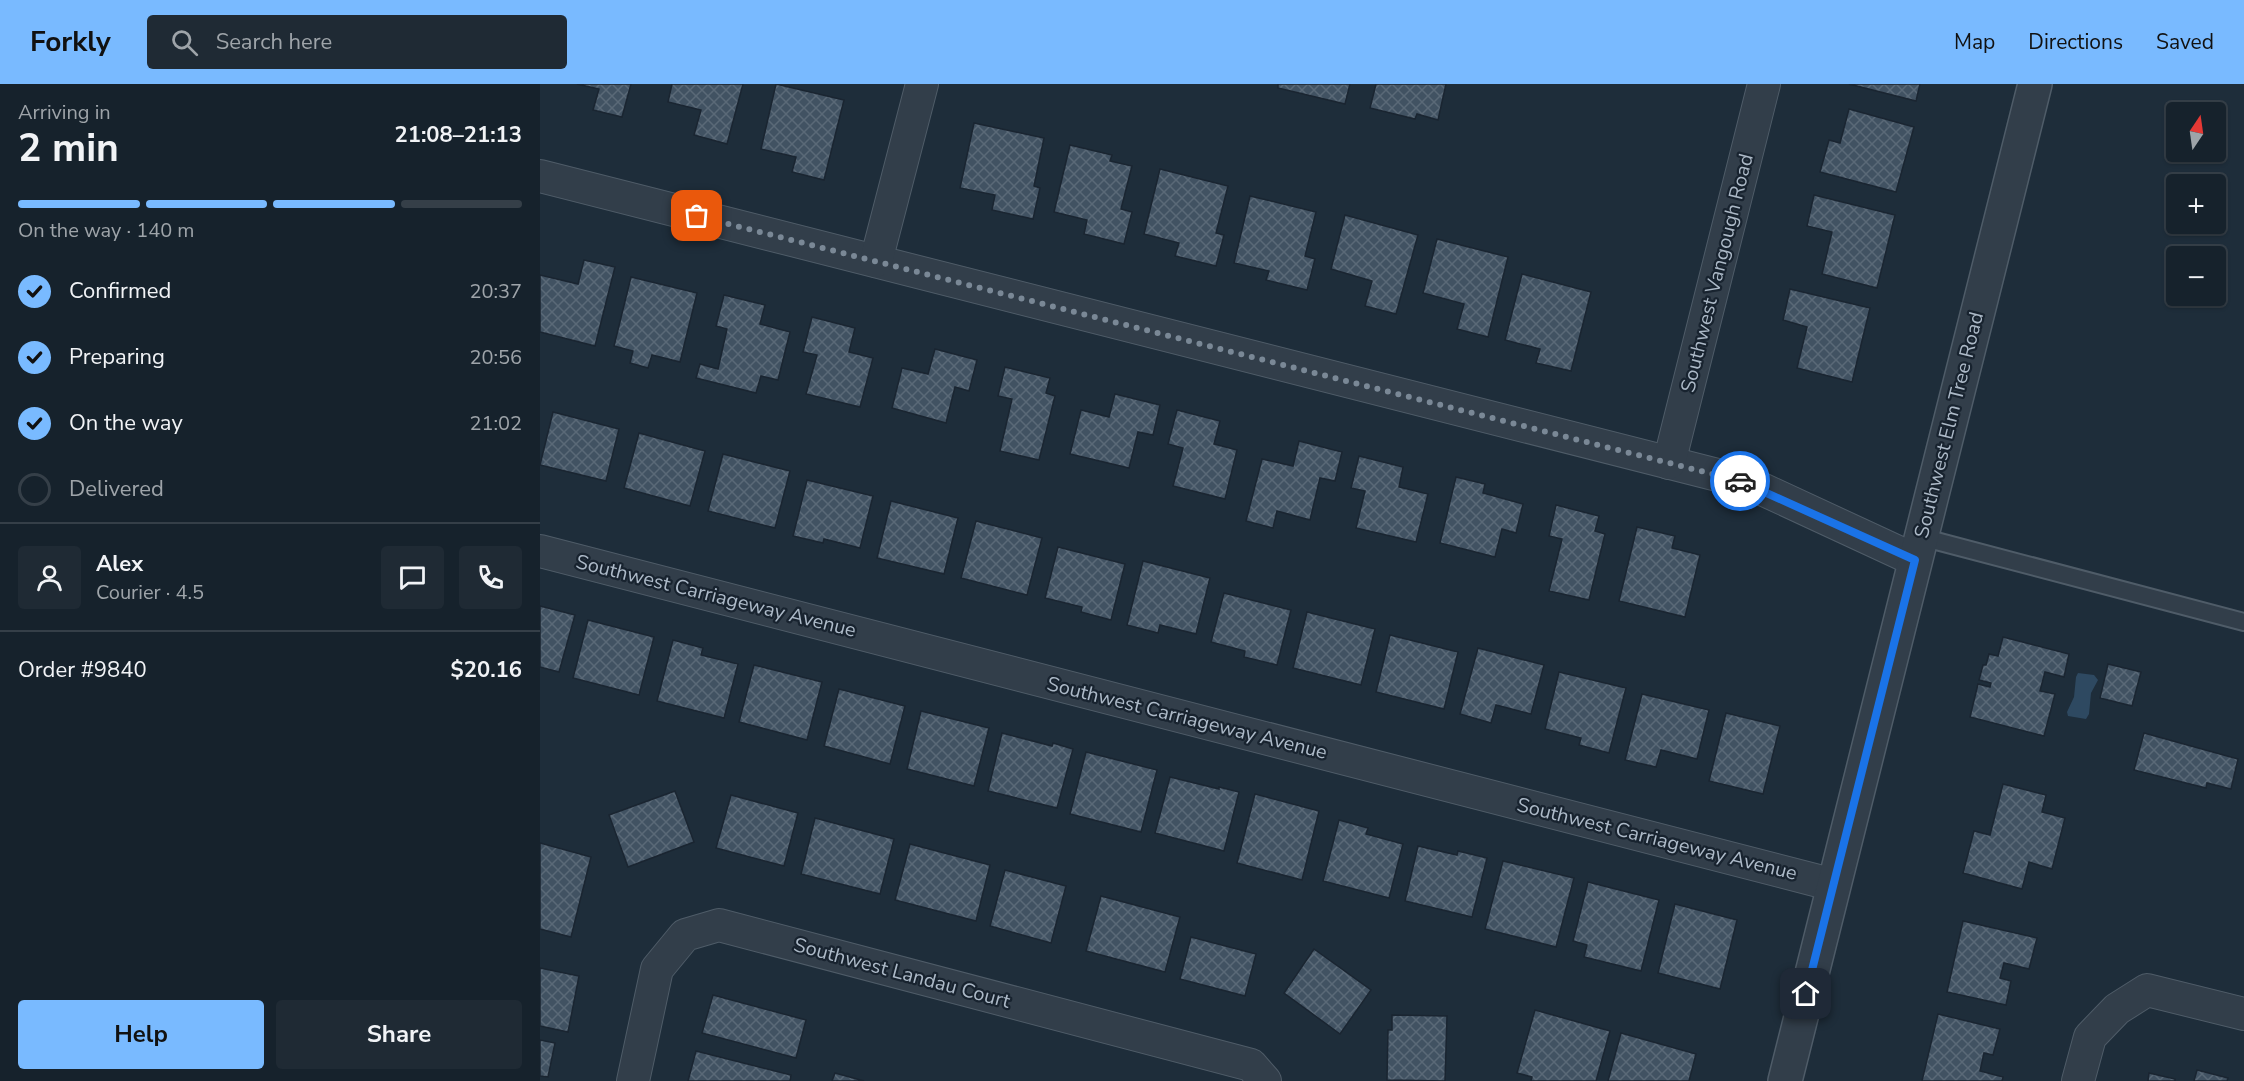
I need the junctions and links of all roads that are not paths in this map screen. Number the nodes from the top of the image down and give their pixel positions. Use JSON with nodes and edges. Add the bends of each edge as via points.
{"nodes":[{"id":1,"x":922,"y":84,"type":"edge"},
{"id":2,"x":1764,"y":84,"type":"edge"},
{"id":3,"x":2036,"y":84,"type":"edge"},
{"id":4,"x":540,"y":176,"type":"edge"},
{"id":5,"x":876,"y":261,"type":"junction"},
{"id":6,"x":1670,"y":463,"type":"junction"},
{"id":7,"x":1918,"y":549,"type":"junction"},
{"id":8,"x":540,"y":551,"type":"edge"},
{"id":9,"x":2244,"y":622,"type":"edge"},
{"id":10,"x":1834,"y":885,"type":"junction"},
{"id":11,"x":2244,"y":1014,"type":"edge"},
{"id":12,"x":633,"y":1081,"type":"edge"},
{"id":13,"x":1265,"y":1081,"type":"edge"},
{"id":14,"x":1785,"y":1081,"type":"edge"},
{"id":15,"x":2078,"y":1081,"type":"edge"}],
"edges":[{"from":1,"to":5,"type":"street"},
{"from":2,"to":6,"type":"street","name":"Southwest Vangough Road"},
{"from":3,"to":7,"type":"street","name":"Southwest Elm Tree Road"},
{"from":4,"to":5,"type":"street"},
{"from":5,"to":6,"type":"street"},
{"from":6,"to":7,"type":"street","via":[[1749,483]]},
{"from":7,"to":9,"type":"lane"},
{"from":7,"to":10,"type":"street","name":"Southwest Elm Tree Road"},
{"from":8,"to":10,"type":"street","name":"Southwest Carriageway Avenue"},
{"from":10,"to":14,"type":"street","name":"Southwest Elm Tree Road"},
{"from":11,"to":15,"type":"street","via":[[2147,990],[2117,1009],[2090,1037]]},
{"from":12,"to":13,"type":"street","name":"Southwest Landau Court","via":[[657,969],[685,935],[719,926],[1251,1065]]}]}
